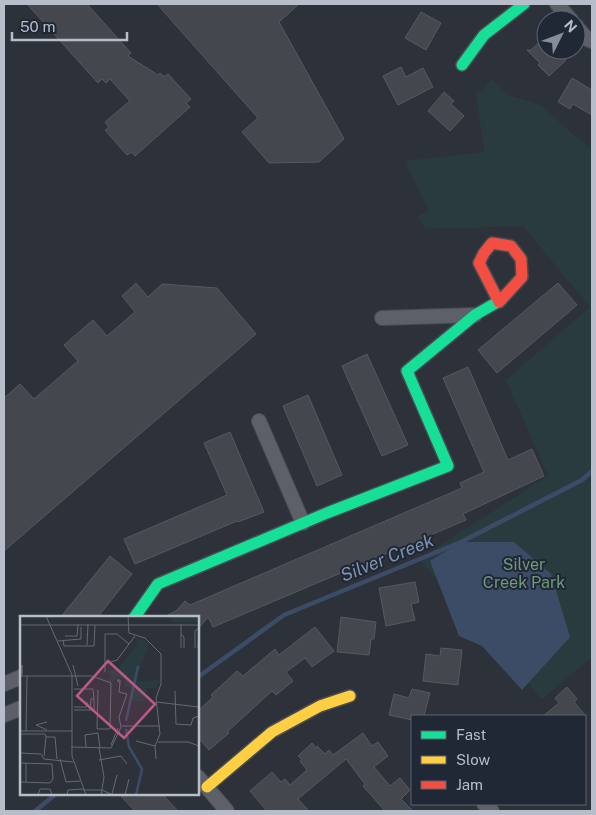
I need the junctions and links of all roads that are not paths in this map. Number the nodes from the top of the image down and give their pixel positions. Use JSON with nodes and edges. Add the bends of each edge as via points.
{"nodes":[{"id":1,"x":524,"y":4,"type":"edge"},
{"id":2,"x":462,"y":65,"type":"dead end"},
{"id":3,"x":499,"y":302,"type":"junction"},
{"id":4,"x":474,"y":315,"type":"junction"},
{"id":5,"x":382,"y":318,"type":"dead end"},
{"id":6,"x":259,"y":422,"type":"dead end"},
{"id":7,"x":303,"y":523,"type":"junction"},
{"id":8,"x":135,"y":616,"type":"edge"},
{"id":9,"x":20,"y":677,"type":"edge"},
{"id":10,"x":4,"y":684,"type":"edge"},
{"id":11,"x":350,"y":696,"type":"dead end"},
{"id":12,"x":20,"y":708,"type":"edge"},
{"id":13,"x":4,"y":715,"type":"edge"},
{"id":14,"x":202,"y":782,"type":"edge"},
{"id":15,"x":227,"y":811,"type":"edge"}],
"edges":[{"from":1,"to":2,"type":"street","via":[[484,36]]},
{"from":3,"to":3,"type":"street","via":[[522,277],[521,259],[511,246],[492,243],[479,263]]},
{"from":3,"to":4,"type":"street"},
{"from":4,"to":5,"type":"street"},
{"from":4,"to":7,"type":"street","via":[[407,371],[448,466]]},
{"from":6,"to":7,"type":"street"},
{"from":7,"to":8,"type":"street","via":[[158,584]]},
{"from":9,"to":10,"type":"street"},
{"from":11,"to":14,"type":"street","via":[[320,706],[272,732]]},
{"from":12,"to":13,"type":"street"},
{"from":14,"to":15,"type":"street"}]}
